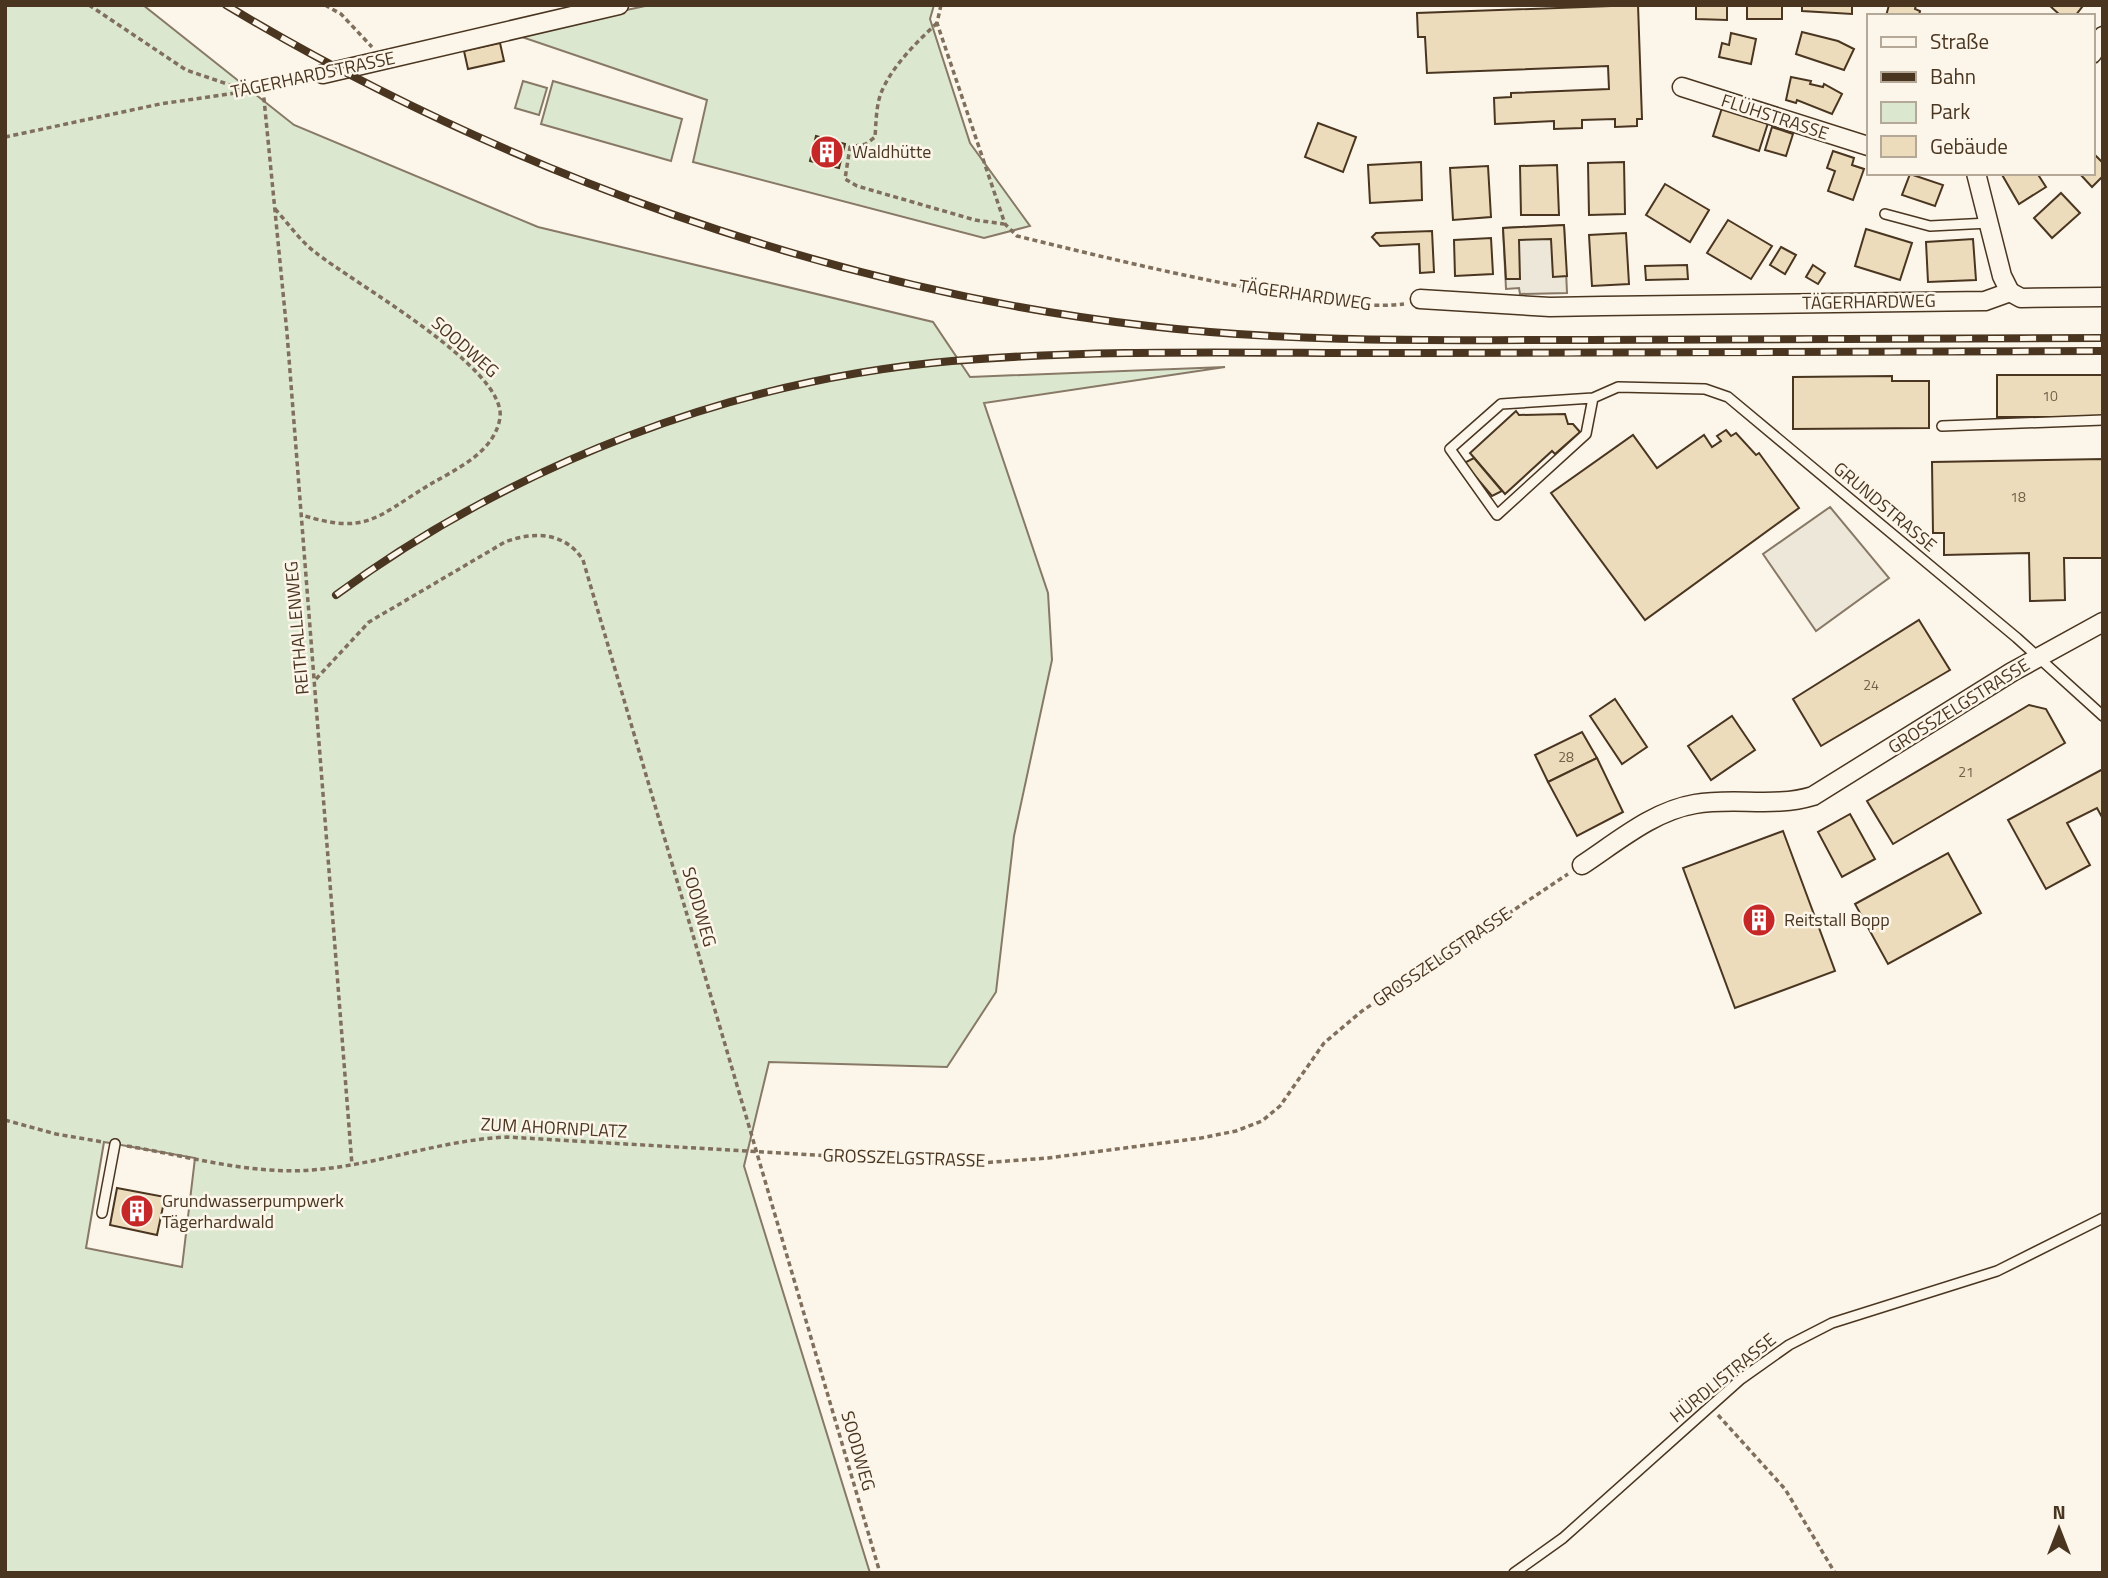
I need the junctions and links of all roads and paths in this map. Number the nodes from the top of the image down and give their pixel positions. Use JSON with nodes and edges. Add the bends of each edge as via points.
{"nodes":[{"id":1,"x":89,"y":5,"type":"edge"},
{"id":2,"x":325,"y":5,"type":"edge"},
{"id":3,"x":620,"y":5,"type":"edge"},
{"id":4,"x":942,"y":5,"type":"edge"},
{"id":5,"x":937,"y":23,"type":"junction"},
{"id":6,"x":380,"y":60,"type":"junction"},
{"id":7,"x":323,"y":74,"type":"joint"},
{"id":8,"x":1682,"y":87,"type":"dead end"},
{"id":9,"x":263,"y":89,"type":"junction"},
{"id":10,"x":247,"y":91,"type":"junction"},
{"id":11,"x":5,"y":137,"type":"edge"},
{"id":12,"x":1867,"y":146,"type":"edge"},
{"id":13,"x":1977,"y":175,"type":"edge"},
{"id":14,"x":275,"y":209,"type":"junction"},
{"id":15,"x":1885,"y":214,"type":"dead end"},
{"id":16,"x":1989,"y":223,"type":"junction"},
{"id":17,"x":1006,"y":224,"type":"junction"},
{"id":18,"x":2010,"y":292,"type":"junction"},
{"id":19,"x":2103,"y":297,"type":"edge"},
{"id":20,"x":1420,"y":299,"type":"joint"},
{"id":21,"x":1593,"y":398,"type":"junction"},
{"id":22,"x":2103,"y":420,"type":"edge"},
{"id":23,"x":1942,"y":426,"type":"dead end"},
{"id":24,"x":302,"y":515,"type":"junction"},
{"id":25,"x":2103,"y":622,"type":"edge"},
{"id":26,"x":2038,"y":657,"type":"junction"},
{"id":27,"x":316,"y":679,"type":"junction"},
{"id":28,"x":2103,"y":716,"type":"edge"},
{"id":29,"x":1582,"y":865,"type":"joint"},
{"id":30,"x":6,"y":1120,"type":"edge"},
{"id":31,"x":115,"y":1144,"type":"junction"},
{"id":32,"x":759,"y":1152,"type":"junction"},
{"id":33,"x":352,"y":1166,"type":"junction"},
{"id":34,"x":102,"y":1213,"type":"dead end"},
{"id":35,"x":2103,"y":1218,"type":"edge"},
{"id":36,"x":1710,"y":1405,"type":"junction"},
{"id":37,"x":880,"y":1573,"type":"edge"},
{"id":38,"x":1514,"y":1573,"type":"edge"},
{"id":39,"x":1835,"y":1573,"type":"edge"}],
"edges":[{"from":1,"to":10,"type":"path","via":[[186,70]]},
{"from":2,"to":6,"type":"path","via":[[365,37]]},
{"from":3,"to":6,"type":"street","name":"TÄGERHARDSTRASSE"},
{"from":4,"to":5,"type":"path"},
{"from":5,"to":17,"type":"path"},
{"from":5,"to":17,"type":"path","via":[[891,75],[880,95],[875,137],[850,147],[845,179],[975,220]]},
{"from":6,"to":7,"type":"street","name":"TÄGERHARDSTRASSE"},
{"from":7,"to":9,"type":"path","name":"TÄGERHARDSTRASSE"},
{"from":8,"to":12,"type":"street","name":"FLÜHSTRASSE"},
{"from":9,"to":10,"type":"path","name":"TÄGERHARDSTRASSE"},
{"from":9,"to":14,"type":"path","name":"REITHALLENWEG"},
{"from":10,"to":11,"type":"path","name":"TÄGERHARDSTRASSE"},
{"from":13,"to":16,"type":"street"},
{"from":14,"to":24,"type":"path","name":"REITHALLENWEG"},
{"from":14,"to":24,"type":"path","name":"SOODWEG","via":[[313,251],[473,368],[494,390],[500,408],[494,437],[478,454],[372,519],[343,526]]},
{"from":15,"to":16,"type":"lane","via":[[1930,226]]},
{"from":16,"to":18,"type":"street"},
{"from":17,"to":20,"type":"path","name":"TÄGERHARDWEG","via":[[1017,236],[1244,287],[1380,307]]},
{"from":18,"to":19,"type":"street","via":[[2021,298]]},
{"from":18,"to":20,"type":"street","name":"TÄGERHARDWEG","via":[[1985,301],[1550,307]]},
{"from":21,"to":21,"type":"lane","via":[[1501,404],[1450,449],[1497,515],[1586,434]]},
{"from":21,"to":26,"type":"lane","name":"GRUNDSTRASSE","via":[[1618,387],[1705,389],[1728,397]]},
{"from":22,"to":23,"type":"lane"},
{"from":24,"to":27,"type":"path","name":"REITHALLENWEG"},
{"from":25,"to":26,"type":"street","name":"GROSSZELGSTRASSE"},
{"from":26,"to":28,"type":"lane","name":"GRUNDSTRASSE"},
{"from":26,"to":29,"type":"street","name":"GROSSZELGSTRASSE","via":[[1813,796],[1783,803],[1696,803],[1655,818]]},
{"from":27,"to":32,"type":"path","name":"SOODWEG","via":[[369,622],[505,542],[538,535],[572,546],[586,566]]},
{"from":27,"to":33,"type":"path","name":"REITHALLENWEG"},
{"from":29,"to":32,"type":"path","name":"GROSSZELGSTRASSE","via":[[1362,1011],[1324,1043],[1280,1106],[1262,1121],[1236,1131],[1086,1153],[966,1164]]},
{"from":30,"to":31,"type":"path","name":"ZUM AHORNPLATZ"},
{"from":31,"to":33,"type":"path","name":"ZUM AHORNPLATZ","via":[[281,1172]]},
{"from":31,"to":34,"type":"lane"},
{"from":32,"to":33,"type":"path","name":"ZUM AHORNPLATZ","via":[[507,1137],[456,1141]]},
{"from":32,"to":37,"type":"path","name":"SOODWEG"},
{"from":35,"to":36,"type":"lane","name":"HÜRDLISTRASSE","via":[[1997,1271],[1806,1335]]},
{"from":36,"to":38,"type":"lane","name":"HÜRDLISTRASSE","via":[[1563,1538]]},
{"from":36,"to":39,"type":"path","via":[[1785,1489]]}]}
